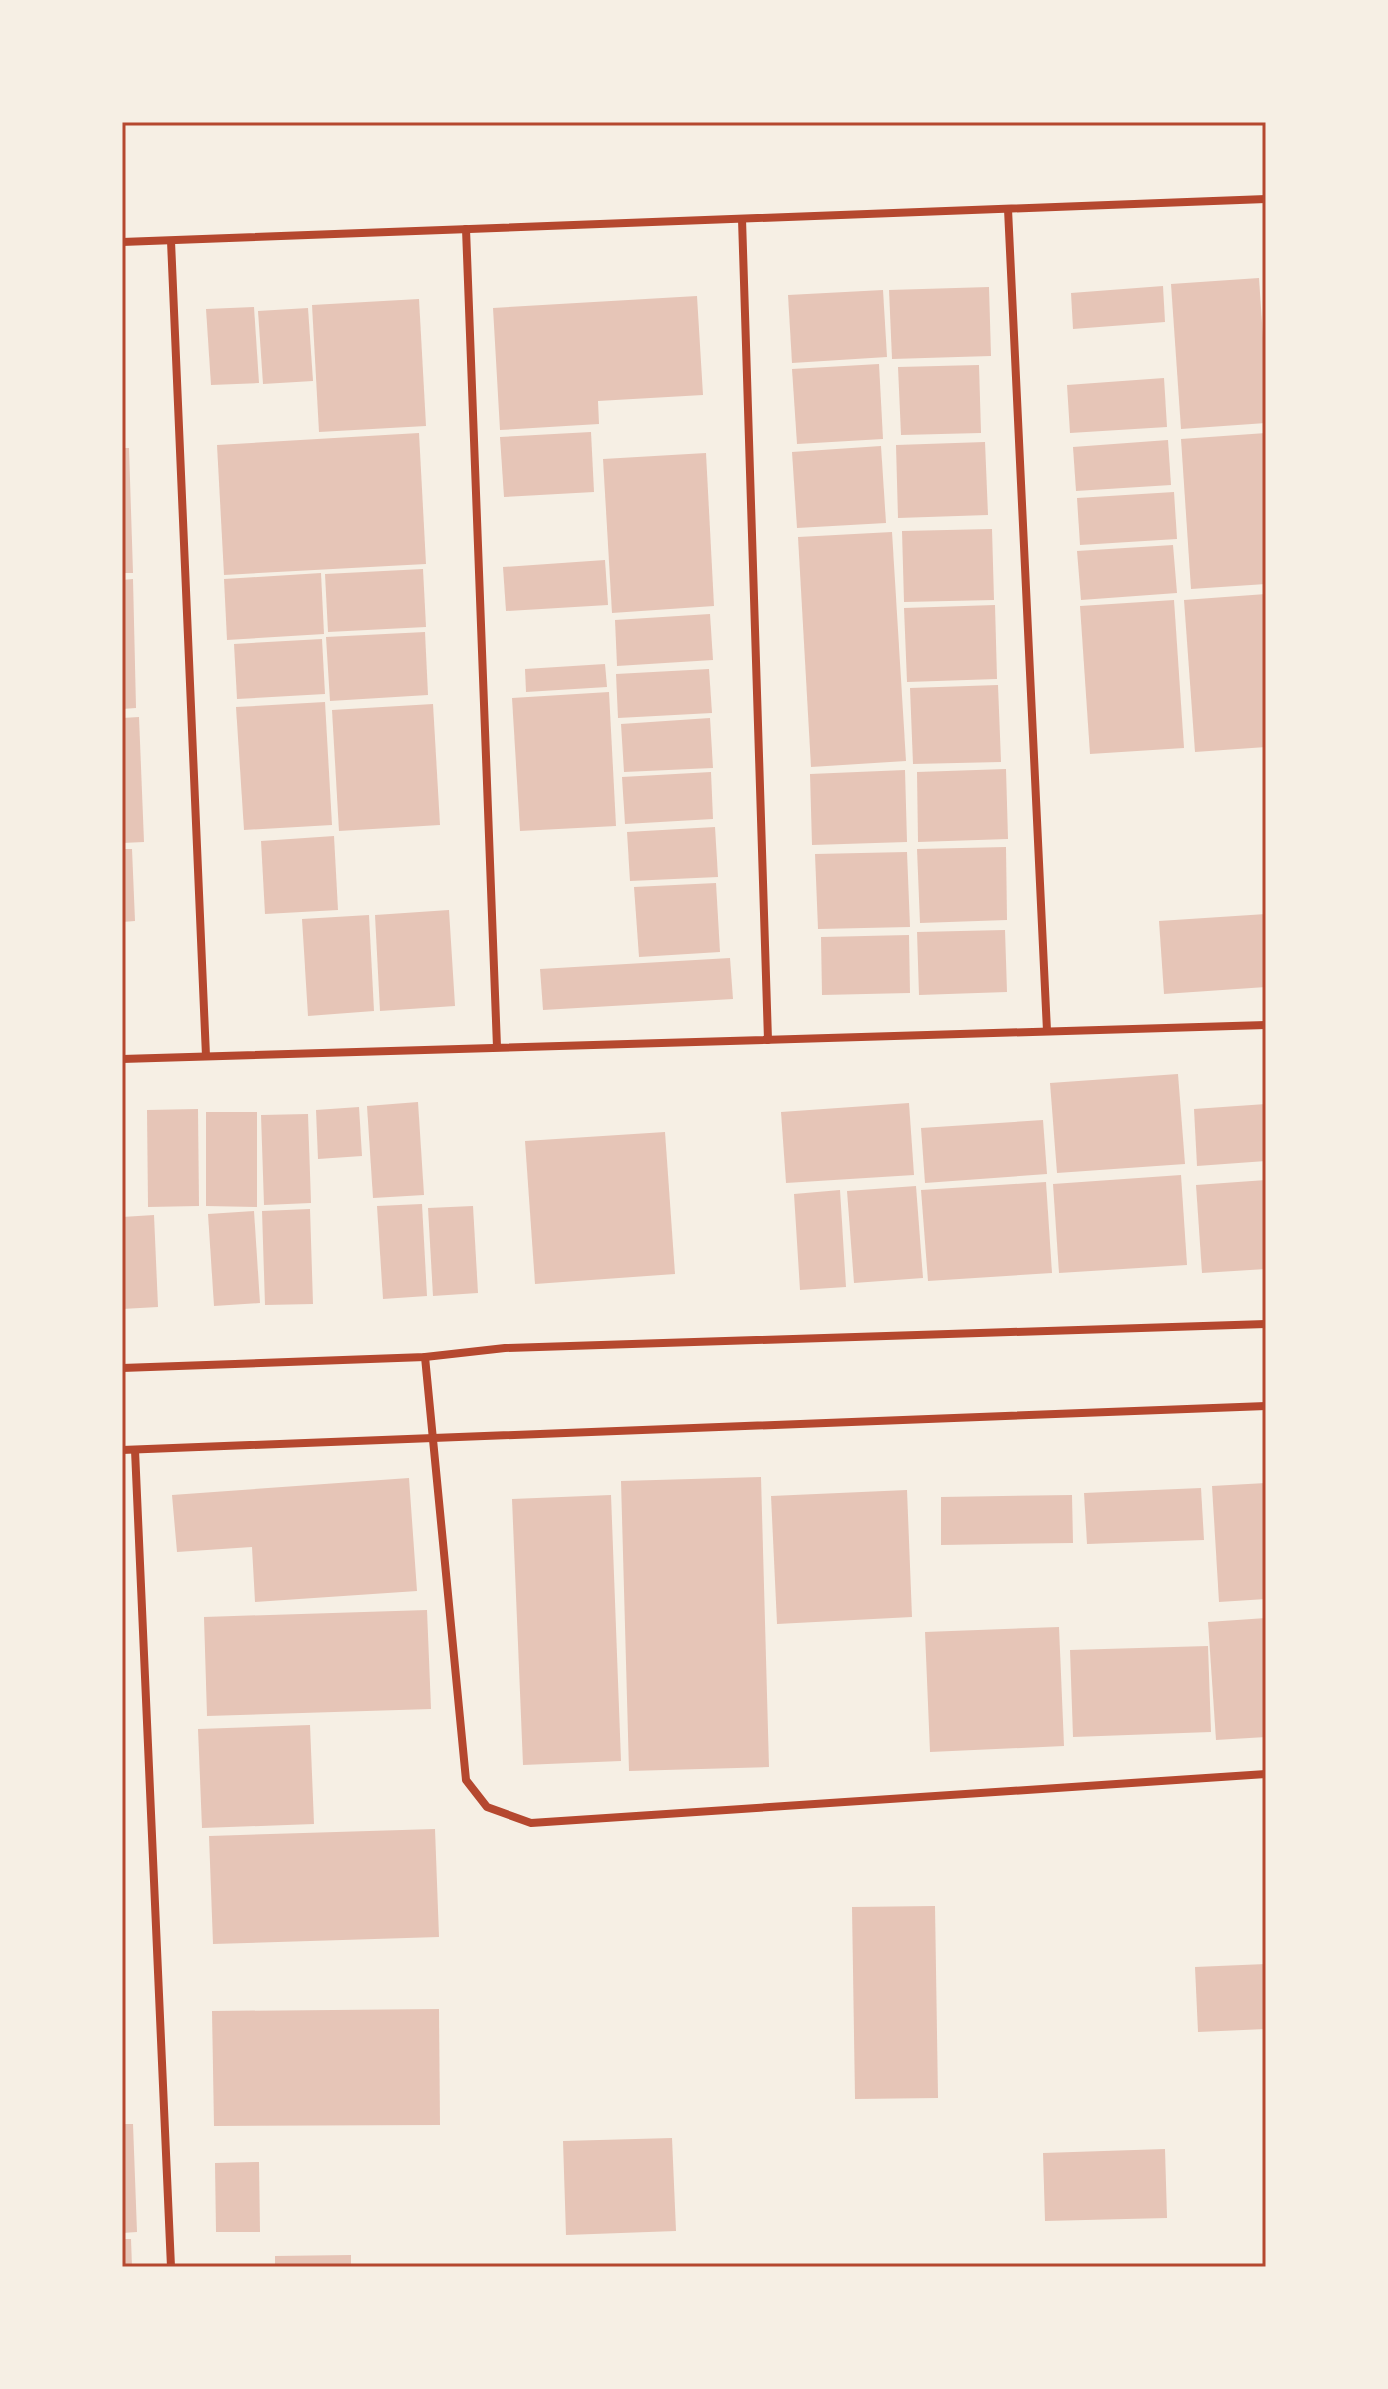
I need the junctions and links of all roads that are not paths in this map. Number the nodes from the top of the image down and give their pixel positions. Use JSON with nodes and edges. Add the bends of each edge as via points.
{"nodes":[{"id":1,"x":1266,"y":199,"type":"edge"},
{"id":2,"x":1008,"y":209,"type":"junction"},
{"id":3,"x":742,"y":219,"type":"junction"},
{"id":4,"x":466,"y":229,"type":"junction"},
{"id":5,"x":171,"y":241,"type":"junction"},
{"id":6,"x":122,"y":242,"type":"edge"},
{"id":7,"x":1266,"y":1025,"type":"edge"},
{"id":8,"x":1047,"y":1031,"type":"junction"},
{"id":9,"x":768,"y":1040,"type":"junction"},
{"id":10,"x":497,"y":1047,"type":"junction"},
{"id":11,"x":206,"y":1056,"type":"junction"},
{"id":12,"x":122,"y":1059,"type":"edge"},
{"id":13,"x":1266,"y":1324,"type":"edge"},
{"id":14,"x":425,"y":1357,"type":"junction"},
{"id":15,"x":122,"y":1368,"type":"edge"},
{"id":16,"x":1266,"y":1406,"type":"edge"},
{"id":17,"x":434,"y":1438,"type":"junction"},
{"id":18,"x":122,"y":1450,"type":"edge"},
{"id":19,"x":135,"y":1450,"type":"junction"},
{"id":20,"x":1266,"y":1774,"type":"edge"},
{"id":21,"x":171,"y":2267,"type":"edge"}],
"edges":[{"from":1,"to":2,"type":"street"},
{"from":2,"to":3,"type":"street"},
{"from":2,"to":8,"type":"street"},
{"from":3,"to":4,"type":"street"},
{"from":3,"to":9,"type":"street"},
{"from":4,"to":5,"type":"street"},
{"from":4,"to":10,"type":"street"},
{"from":5,"to":6,"type":"street"},
{"from":5,"to":11,"type":"street"},
{"from":7,"to":8,"type":"street"},
{"from":8,"to":9,"type":"street"},
{"from":9,"to":10,"type":"street"},
{"from":10,"to":11,"type":"street"},
{"from":11,"to":12,"type":"street"},
{"from":13,"to":14,"type":"street","via":[[505,1348]]},
{"from":14,"to":15,"type":"street"},
{"from":14,"to":17,"type":"street"},
{"from":16,"to":17,"type":"street"},
{"from":17,"to":19,"type":"street"},
{"from":17,"to":20,"type":"street","via":[[466,1780],[487,1807],[531,1823]]},
{"from":18,"to":19,"type":"street"},
{"from":19,"to":21,"type":"street"}]}
